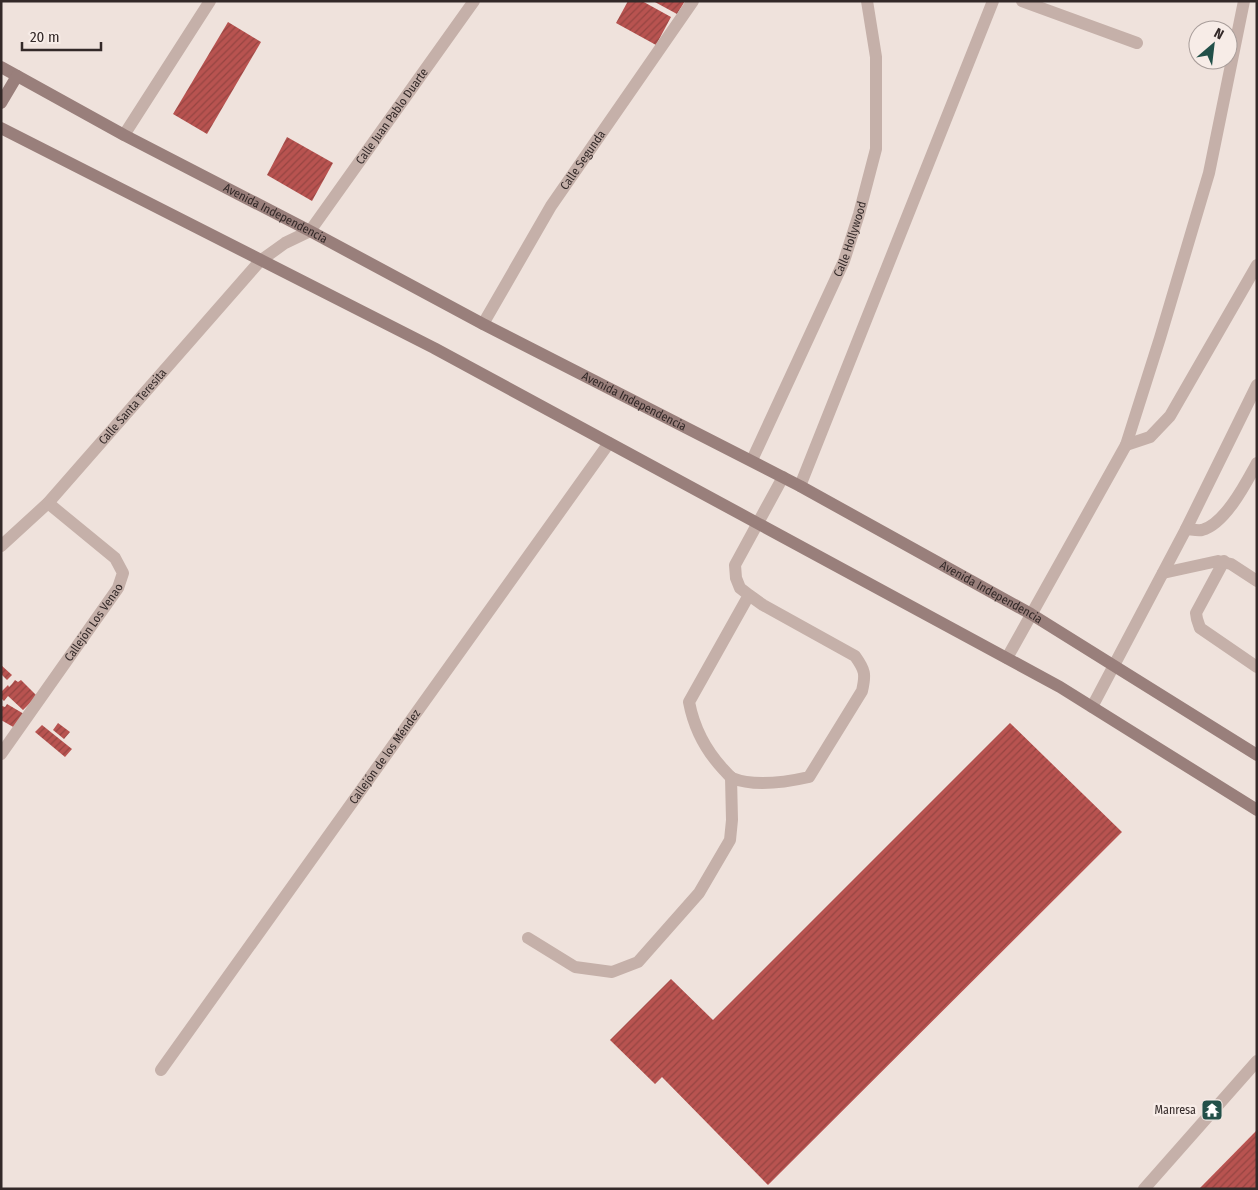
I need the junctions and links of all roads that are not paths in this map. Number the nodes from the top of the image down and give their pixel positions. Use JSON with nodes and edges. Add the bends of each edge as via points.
{"nodes":[{"id":1,"x":210,"y":1,"type":"edge"},
{"id":2,"x":474,"y":1,"type":"edge"},
{"id":3,"x":693,"y":1,"type":"edge"},
{"id":4,"x":867,"y":1,"type":"edge"},
{"id":5,"x":993,"y":1,"type":"edge"},
{"id":6,"x":1022,"y":1,"type":"edge"},
{"id":7,"x":1244,"y":1,"type":"edge"},
{"id":8,"x":1137,"y":43,"type":"dead end"},
{"id":9,"x":1,"y":67,"type":"edge"},
{"id":10,"x":17,"y":76,"type":"junction"},
{"id":11,"x":1,"y":103,"type":"edge"},
{"id":12,"x":1,"y":128,"type":"edge"},
{"id":13,"x":124,"y":136,"type":"junction"},
{"id":14,"x":310,"y":231,"type":"junction"},
{"id":15,"x":260,"y":261,"type":"junction"},
{"id":16,"x":1257,"y":265,"type":"edge"},
{"id":17,"x":483,"y":324,"type":"junction"},
{"id":18,"x":1257,"y":385,"type":"edge"},
{"id":19,"x":609,"y":443,"type":"junction"},
{"id":20,"x":1126,"y":445,"type":"junction"},
{"id":21,"x":752,"y":460,"type":"junction"},
{"id":22,"x":1257,"y":463,"type":"edge"},
{"id":23,"x":783,"y":477,"type":"junction"},
{"id":24,"x":800,"y":486,"type":"junction"},
{"id":25,"x":48,"y":503,"type":"junction"},
{"id":26,"x":758,"y":524,"type":"junction"},
{"id":27,"x":1186,"y":529,"type":"junction"},
{"id":28,"x":1,"y":546,"type":"edge"},
{"id":29,"x":1224,"y":561,"type":"junction"},
{"id":30,"x":1163,"y":573,"type":"junction"},
{"id":31,"x":1257,"y":580,"type":"edge"},
{"id":32,"x":749,"y":595,"type":"junction"},
{"id":33,"x":1031,"y":614,"type":"junction"},
{"id":34,"x":1006,"y":658,"type":"junction"},
{"id":35,"x":1114,"y":664,"type":"junction"},
{"id":36,"x":1257,"y":667,"type":"edge"},
{"id":37,"x":1092,"y":707,"type":"junction"},
{"id":38,"x":1,"y":754,"type":"edge"},
{"id":39,"x":1257,"y":755,"type":"edge"},
{"id":40,"x":731,"y":777,"type":"junction"},
{"id":41,"x":1257,"y":810,"type":"edge"},
{"id":42,"x":528,"y":938,"type":"dead end"},
{"id":43,"x":1257,"y":1061,"type":"edge"},
{"id":44,"x":161,"y":1070,"type":"dead end"},
{"id":45,"x":1144,"y":1189,"type":"edge"}],
"edges":[{"from":1,"to":13,"type":"street"},
{"from":2,"to":14,"type":"street","name":"Calle Juan Pablo Duarte"},
{"from":3,"to":17,"type":"street","name":"Calle Segunda","via":[[551,206]]},
{"from":4,"to":21,"type":"street","name":"Calle Hollywood","via":[[876,57],[876,149],[844,261]]},
{"from":5,"to":24,"type":"street"},
{"from":6,"to":8,"type":"street"},
{"from":7,"to":20,"type":"street","via":[[1209,173]]},
{"from":9,"to":10,"type":"street","name":"Avenida Independencia"},
{"from":10,"to":11,"type":"street"},
{"from":10,"to":13,"type":"street","name":"Avenida Independencia"},
{"from":12,"to":15,"type":"street"},
{"from":13,"to":14,"type":"street","name":"Avenida Independencia"},
{"from":14,"to":15,"type":"street","name":"Calle Santa Teresita"},
{"from":14,"to":17,"type":"street","name":"Avenida Independencia"},
{"from":15,"to":19,"type":"street","via":[[434,348]]},
{"from":15,"to":25,"type":"street","name":"Calle Santa Teresita"},
{"from":16,"to":20,"type":"street","via":[[1170,416],[1150,437]]},
{"from":17,"to":21,"type":"street","name":"Avenida Independencia"},
{"from":18,"to":27,"type":"street"},
{"from":19,"to":26,"type":"street"},
{"from":19,"to":44,"type":"street","name":"Callejón de los Méndez"},
{"from":20,"to":33,"type":"street"},
{"from":21,"to":23,"type":"street","name":"Avenida Independencia"},
{"from":22,"to":27,"type":"street","via":[[1238,497],[1218,520],[1202,530]]},
{"from":23,"to":24,"type":"street","name":"Avenida Independencia"},
{"from":23,"to":26,"type":"street"},
{"from":24,"to":33,"type":"street","name":"Avenida Independencia"},
{"from":25,"to":28,"type":"street","name":"Calle Santa Teresita"},
{"from":25,"to":38,"type":"street","name":"Callejón Los Venao","via":[[115,558],[123,574],[118,588]]},
{"from":26,"to":32,"type":"street","via":[[735,565],[740,588]]},
{"from":26,"to":34,"type":"street"},
{"from":27,"to":30,"type":"street"},
{"from":29,"to":30,"type":"street"},
{"from":29,"to":31,"type":"street"},
{"from":29,"to":36,"type":"street","via":[[1196,613],[1196,619],[1200,628]]},
{"from":30,"to":35,"type":"street"},
{"from":32,"to":40,"type":"street","via":[[689,702],[692,718],[705,746]]},
{"from":32,"to":40,"type":"street","via":[[855,656],[866,676],[862,691],[809,777],[758,783]]},
{"from":33,"to":34,"type":"street"},
{"from":33,"to":35,"type":"street","name":"Avenida Independencia"},
{"from":34,"to":37,"type":"street"},
{"from":35,"to":37,"type":"street"},
{"from":35,"to":39,"type":"street","name":"Avenida Independencia"},
{"from":37,"to":41,"type":"street"},
{"from":40,"to":42,"type":"street","via":[[730,840],[699,893],[638,962],[612,972],[574,967]]},
{"from":43,"to":45,"type":"street"}]}
